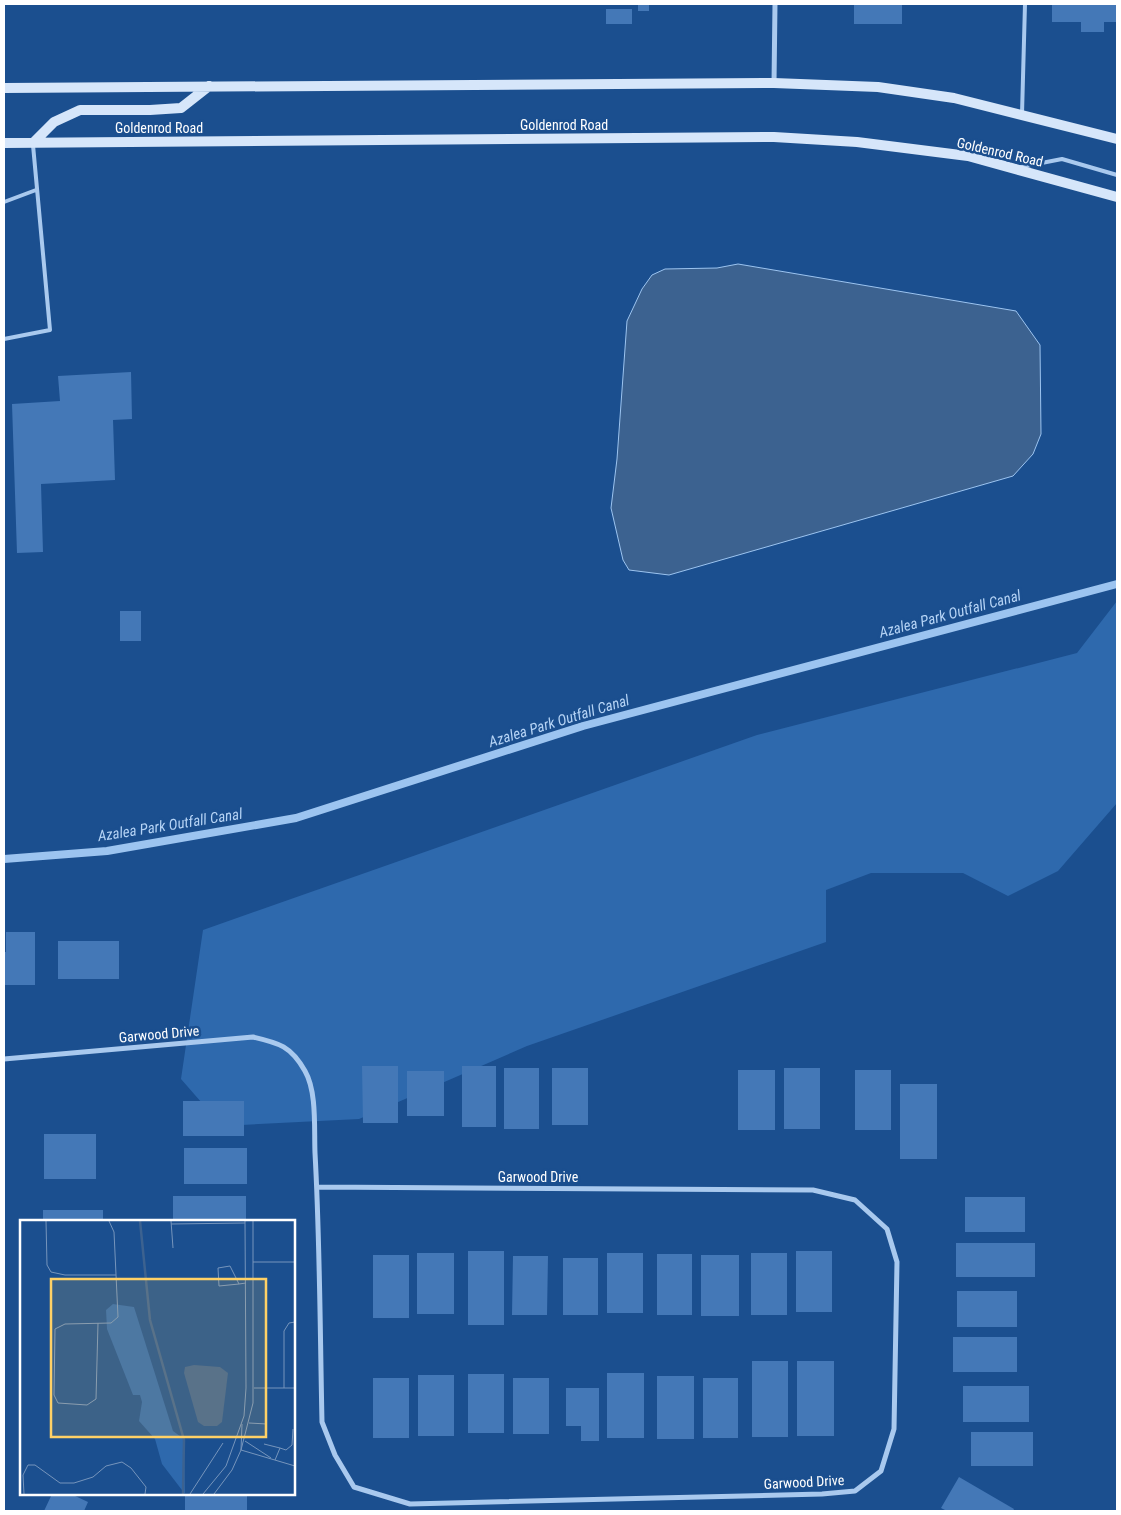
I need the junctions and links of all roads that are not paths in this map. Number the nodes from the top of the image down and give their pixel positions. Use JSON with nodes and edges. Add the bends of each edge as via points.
{"nodes":[{"id":1,"x":775,"y":4,"type":"edge"},
{"id":2,"x":1025,"y":4,"type":"edge"},
{"id":3,"x":774,"y":83,"type":"junction"},
{"id":4,"x":209,"y":86,"type":"junction"},
{"id":5,"x":4,"y":88,"type":"edge"},
{"id":6,"x":1022,"y":115,"type":"junction"},
{"id":7,"x":1117,"y":139,"type":"edge"},
{"id":8,"x":4,"y":143,"type":"edge"},
{"id":9,"x":33,"y":143,"type":"junction"},
{"id":10,"x":1013,"y":168,"type":"junction"},
{"id":11,"x":1117,"y":175,"type":"edge"},
{"id":12,"x":36,"y":190,"type":"junction"},
{"id":13,"x":1117,"y":197,"type":"edge"},
{"id":14,"x":4,"y":202,"type":"edge"},
{"id":15,"x":4,"y":339,"type":"edge"},
{"id":16,"x":4,"y":1059,"type":"edge"},
{"id":17,"x":317,"y":1187,"type":"junction"}],
"edges":[{"from":1,"to":3,"type":"street"},
{"from":2,"to":6,"type":"lane"},
{"from":3,"to":4,"type":"main road"},
{"from":3,"to":6,"type":"main road","via":[[878,87],[954,98]]},
{"from":4,"to":5,"type":"main road"},
{"from":4,"to":9,"type":"main road","via":[[181,108],[80,110],[54,122]]},
{"from":6,"to":7,"type":"main road"},
{"from":8,"to":9,"type":"main road","name":"Goldenrod Road"},
{"from":9,"to":10,"type":"main road","name":"Goldenrod Road","via":[[774,137],[857,142],[959,155]]},
{"from":9,"to":12,"type":"lane"},
{"from":10,"to":11,"type":"lane","via":[[1062,159]]},
{"from":10,"to":13,"type":"main road","name":"Goldenrod Road"},
{"from":12,"to":14,"type":"lane"},
{"from":12,"to":15,"type":"lane","via":[[50,330]]},
{"from":16,"to":17,"type":"street","name":"Garwood Drive","via":[[254,1037],[275,1042],[293,1052],[306,1072],[312,1093]]},
{"from":17,"to":17,"type":"street","name":"Garwood Drive","via":[[813,1190],[855,1200],[887,1229],[897,1262],[894,1429],[881,1471],[855,1491],[822,1494],[410,1504],[354,1487],[335,1455],[322,1422]]}]}
